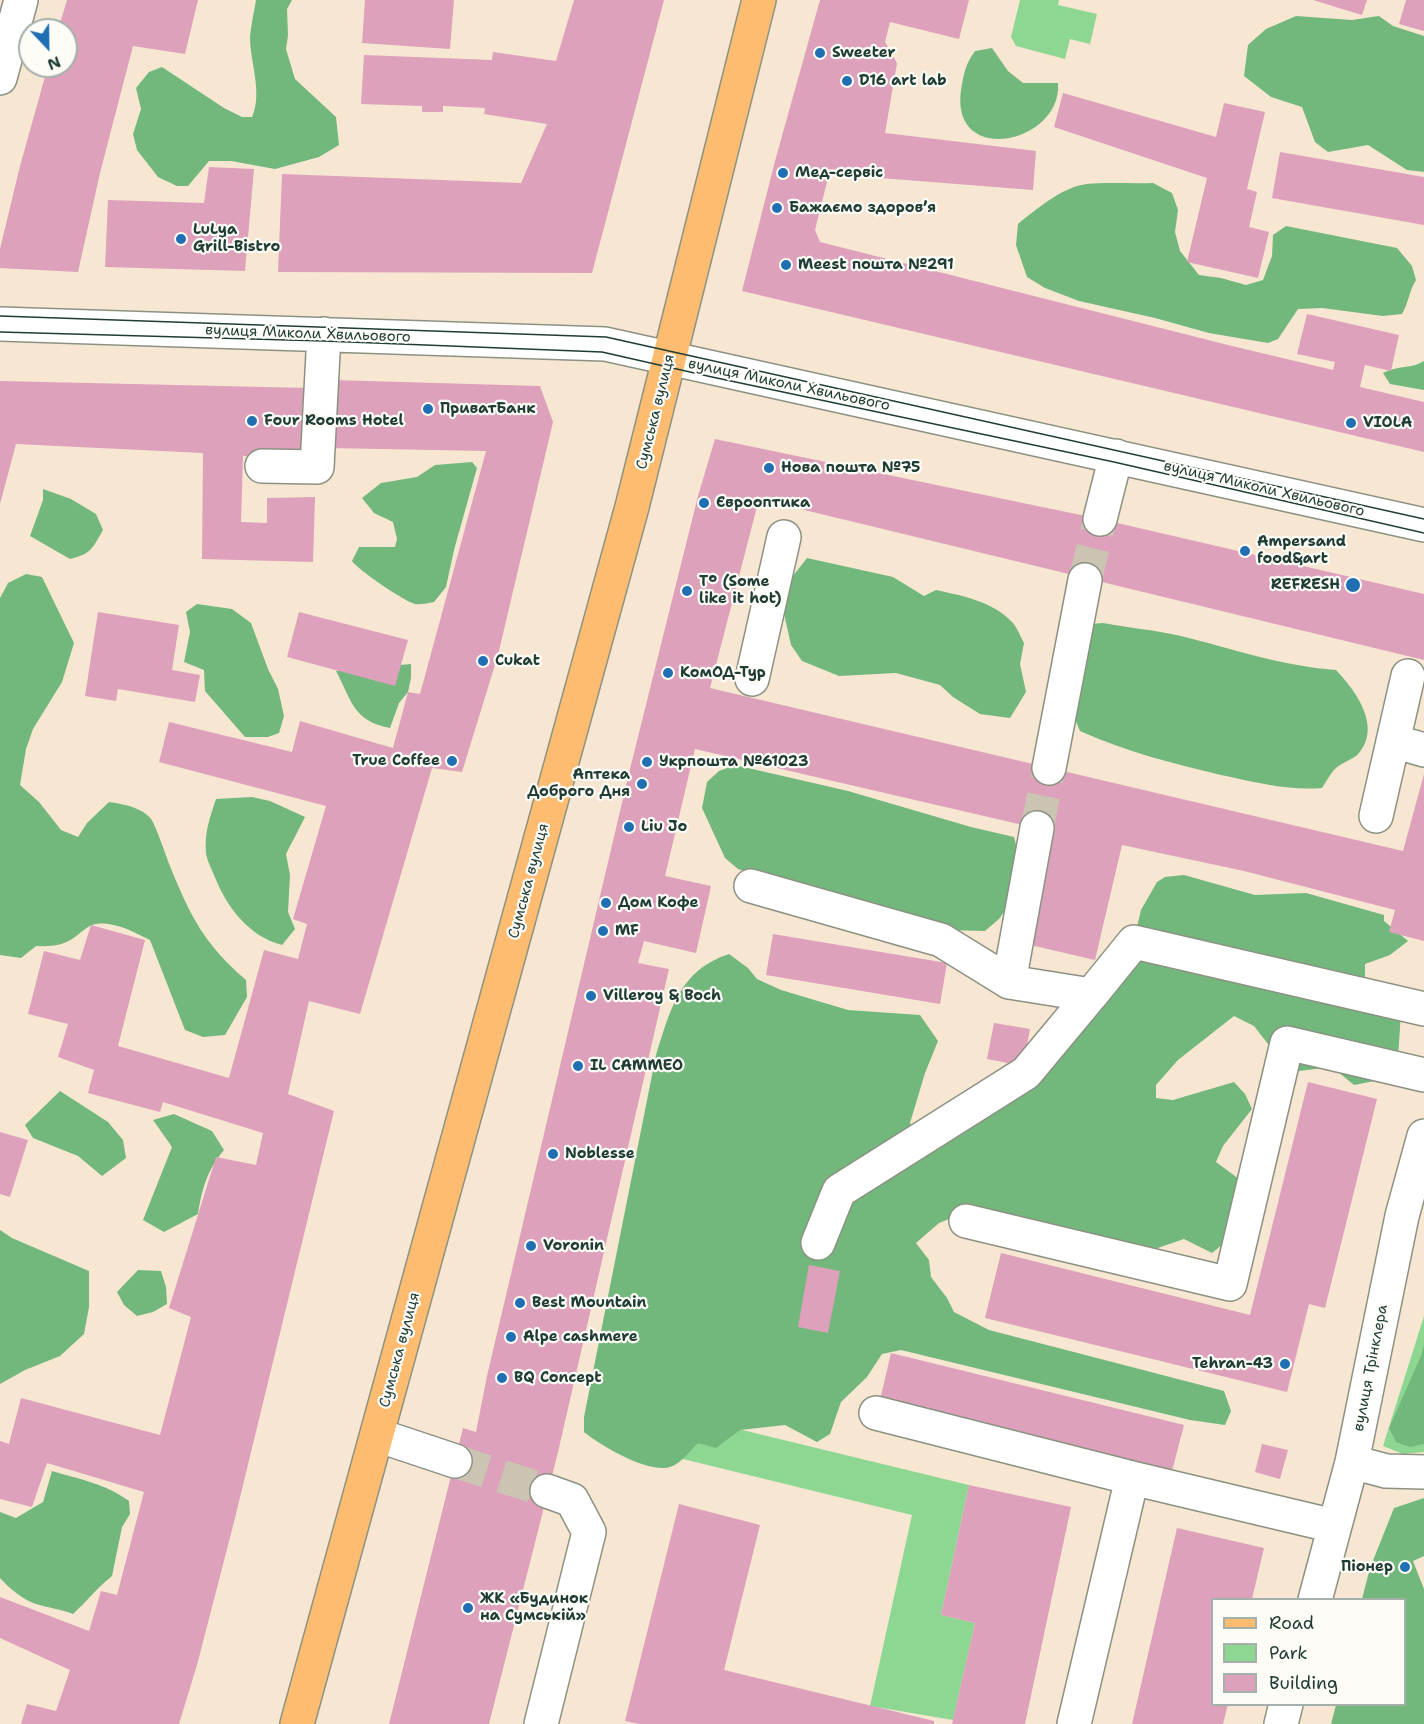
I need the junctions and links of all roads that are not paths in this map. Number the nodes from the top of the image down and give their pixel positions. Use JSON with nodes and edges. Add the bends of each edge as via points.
{"nodes":[{"id":1,"x":21,"y":0,"type":"edge"},
{"id":2,"x":759,"y":0,"type":"edge"},
{"id":3,"x":0,"y":78,"type":"edge"},
{"id":4,"x":0,"y":324,"type":"edge"},
{"id":5,"x":324,"y":334,"type":"junction"},
{"id":6,"x":669,"y":358,"type":"junction"},
{"id":7,"x":1116,"y":456,"type":"junction"},
{"id":8,"x":262,"y":466,"type":"dead end"},
{"id":9,"x":1100,"y":519,"type":"tunnel mouth"},
{"id":10,"x":1424,"y":525,"type":"edge"},
{"id":11,"x":784,"y":537,"type":"dead end"},
{"id":12,"x":1085,"y":580,"type":"tunnel mouth"},
{"id":13,"x":1408,"y":676,"type":"dead end"},
{"id":14,"x":752,"y":679,"type":"dead end"},
{"id":15,"x":1409,"y":745,"type":"edge"},
{"id":16,"x":1049,"y":768,"type":"tunnel mouth"},
{"id":17,"x":1376,"y":816,"type":"dead end"},
{"id":18,"x":1037,"y":828,"type":"tunnel mouth"},
{"id":19,"x":752,"y":886,"type":"dead end"},
{"id":20,"x":1009,"y":982,"type":"junction"},
{"id":21,"x":1091,"y":995,"type":"junction"},
{"id":22,"x":1424,"y":1009,"type":"edge"},
{"id":23,"x":1424,"y":1075,"type":"edge"},
{"id":24,"x":1424,"y":1136,"type":"edge"},
{"id":25,"x":966,"y":1221,"type":"dead end"},
{"id":26,"x":818,"y":1243,"type":"dead end"},
{"id":27,"x":876,"y":1413,"type":"dead end"},
{"id":28,"x":377,"y":1435,"type":"junction"},
{"id":29,"x":455,"y":1461,"type":"tunnel mouth"},
{"id":30,"x":1352,"y":1462,"type":"junction"},
{"id":31,"x":1424,"y":1472,"type":"edge"},
{"id":32,"x":1132,"y":1478,"type":"junction"},
{"id":33,"x":547,"y":1491,"type":"tunnel mouth"},
{"id":34,"x":1334,"y":1526,"type":"junction"},
{"id":35,"x":1315,"y":1598,"type":"edge"},
{"id":36,"x":1286,"y":1706,"type":"edge"},
{"id":37,"x":297,"y":1724,"type":"edge"},
{"id":38,"x":541,"y":1724,"type":"edge"},
{"id":39,"x":1074,"y":1724,"type":"edge"},
{"id":40,"x":1281,"y":1724,"type":"edge"}],
"edges":[{"from":1,"to":3,"type":"street"},
{"from":2,"to":6,"type":"main road","name":"Сумська вулиця"},
{"from":4,"to":5,"type":"street","name":"вулиця Миколи Хвильового"},
{"from":5,"to":6,"type":"street","name":"вулиця Миколи Хвильового","via":[[604,344]]},
{"from":5,"to":8,"type":"street","via":[[317,467]]},
{"from":6,"to":7,"type":"street","name":"вулиця Миколи Хвильового"},
{"from":6,"to":28,"type":"main road","name":"Сумська вулиця","via":[[632,507]]},
{"from":7,"to":9,"type":"street"},
{"from":7,"to":10,"type":"street","name":"вулиця Миколи Хвильового"},
{"from":11,"to":14,"type":"street"},
{"from":12,"to":16,"type":"street"},
{"from":13,"to":15,"type":"street"},
{"from":15,"to":17,"type":"street"},
{"from":18,"to":20,"type":"street"},
{"from":19,"to":20,"type":"street","via":[[941,940]]},
{"from":20,"to":21,"type":"street"},
{"from":21,"to":22,"type":"street","via":[[1134,942]]},
{"from":21,"to":26,"type":"street","via":[[1026,1073],[839,1191]]},
{"from":23,"to":25,"type":"street","via":[[1287,1043],[1230,1284]]},
{"from":24,"to":30,"type":"street","name":"вулиця Трінклера","via":[[1402,1216]]},
{"from":27,"to":32,"type":"street"},
{"from":28,"to":29,"type":"street"},
{"from":28,"to":37,"type":"main road","name":"Сумська вулиця"},
{"from":30,"to":31,"type":"street","via":[[1386,1471]]},
{"from":30,"to":34,"type":"street","name":"вулиця Трінклера"},
{"from":32,"to":34,"type":"street"},
{"from":32,"to":39,"type":"street"},
{"from":33,"to":38,"type":"street","via":[[572,1500],[589,1532]]},
{"from":34,"to":35,"type":"street","name":"вулиця Трінклера"},
{"from":36,"to":40,"type":"street"}]}
